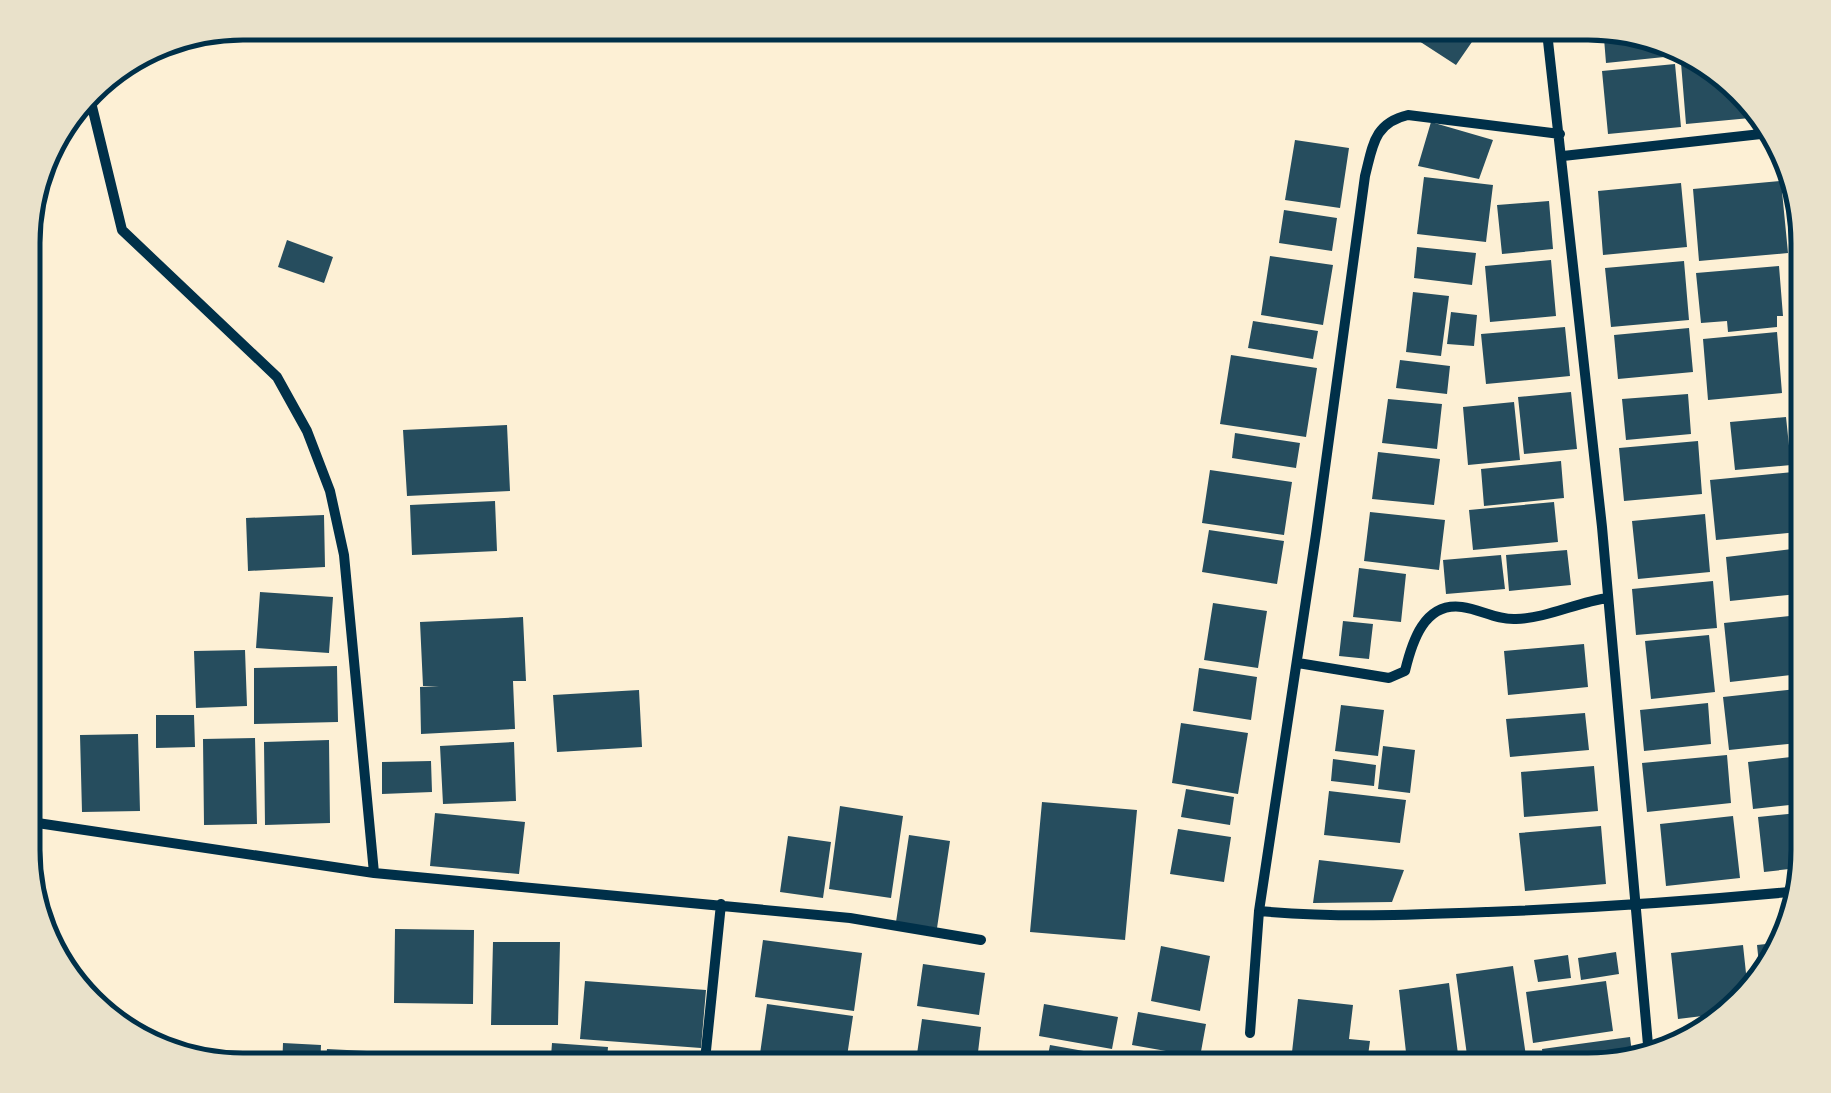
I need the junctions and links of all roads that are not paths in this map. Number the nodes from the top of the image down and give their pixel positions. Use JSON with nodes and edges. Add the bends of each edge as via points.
{"nodes":[{"id":1,"x":1548,"y":40,"type":"edge"},
{"id":2,"x":92,"y":107,"type":"edge"},
{"id":3,"x":1560,"y":134,"type":"junction"},
{"id":4,"x":1759,"y":134,"type":"edge"},
{"id":5,"x":1563,"y":156,"type":"junction"},
{"id":6,"x":1608,"y":598,"type":"junction"},
{"id":7,"x":1298,"y":664,"type":"junction"},
{"id":8,"x":40,"y":823,"type":"edge"},
{"id":9,"x":374,"y":873,"type":"junction"},
{"id":10,"x":1786,"y":892,"type":"edge"},
{"id":11,"x":721,"y":904,"type":"junction"},
{"id":12,"x":1635,"y":906,"type":"junction"},
{"id":13,"x":1259,"y":911,"type":"junction"},
{"id":14,"x":981,"y":940,"type":"dead end"},
{"id":15,"x":1250,"y":1033,"type":"dead end"},
{"id":16,"x":1648,"y":1044,"type":"edge"},
{"id":17,"x":706,"y":1053,"type":"edge"}],
"edges":[{"from":1,"to":3,"type":"street"},
{"from":2,"to":9,"type":"street","via":[[122,230],[276,377],[330,491],[344,555]]},
{"from":3,"to":5,"type":"street"},
{"from":3,"to":7,"type":"street","via":[[1408,115],[1380,130],[1365,176]]},
{"from":4,"to":5,"type":"street"},
{"from":5,"to":6,"type":"street"},
{"from":6,"to":7,"type":"street","via":[[1518,619],[1461,607],[1437,610],[1416,635],[1405,671],[1389,678]]},
{"from":6,"to":12,"type":"street"},
{"from":7,"to":13,"type":"street"},
{"from":8,"to":9,"type":"street"},
{"from":9,"to":11,"type":"street"},
{"from":10,"to":12,"type":"street"},
{"from":11,"to":14,"type":"street"},
{"from":11,"to":17,"type":"street"},
{"from":12,"to":13,"type":"street","via":[[1325,917]]},
{"from":12,"to":16,"type":"street"},
{"from":13,"to":15,"type":"street"}]}
